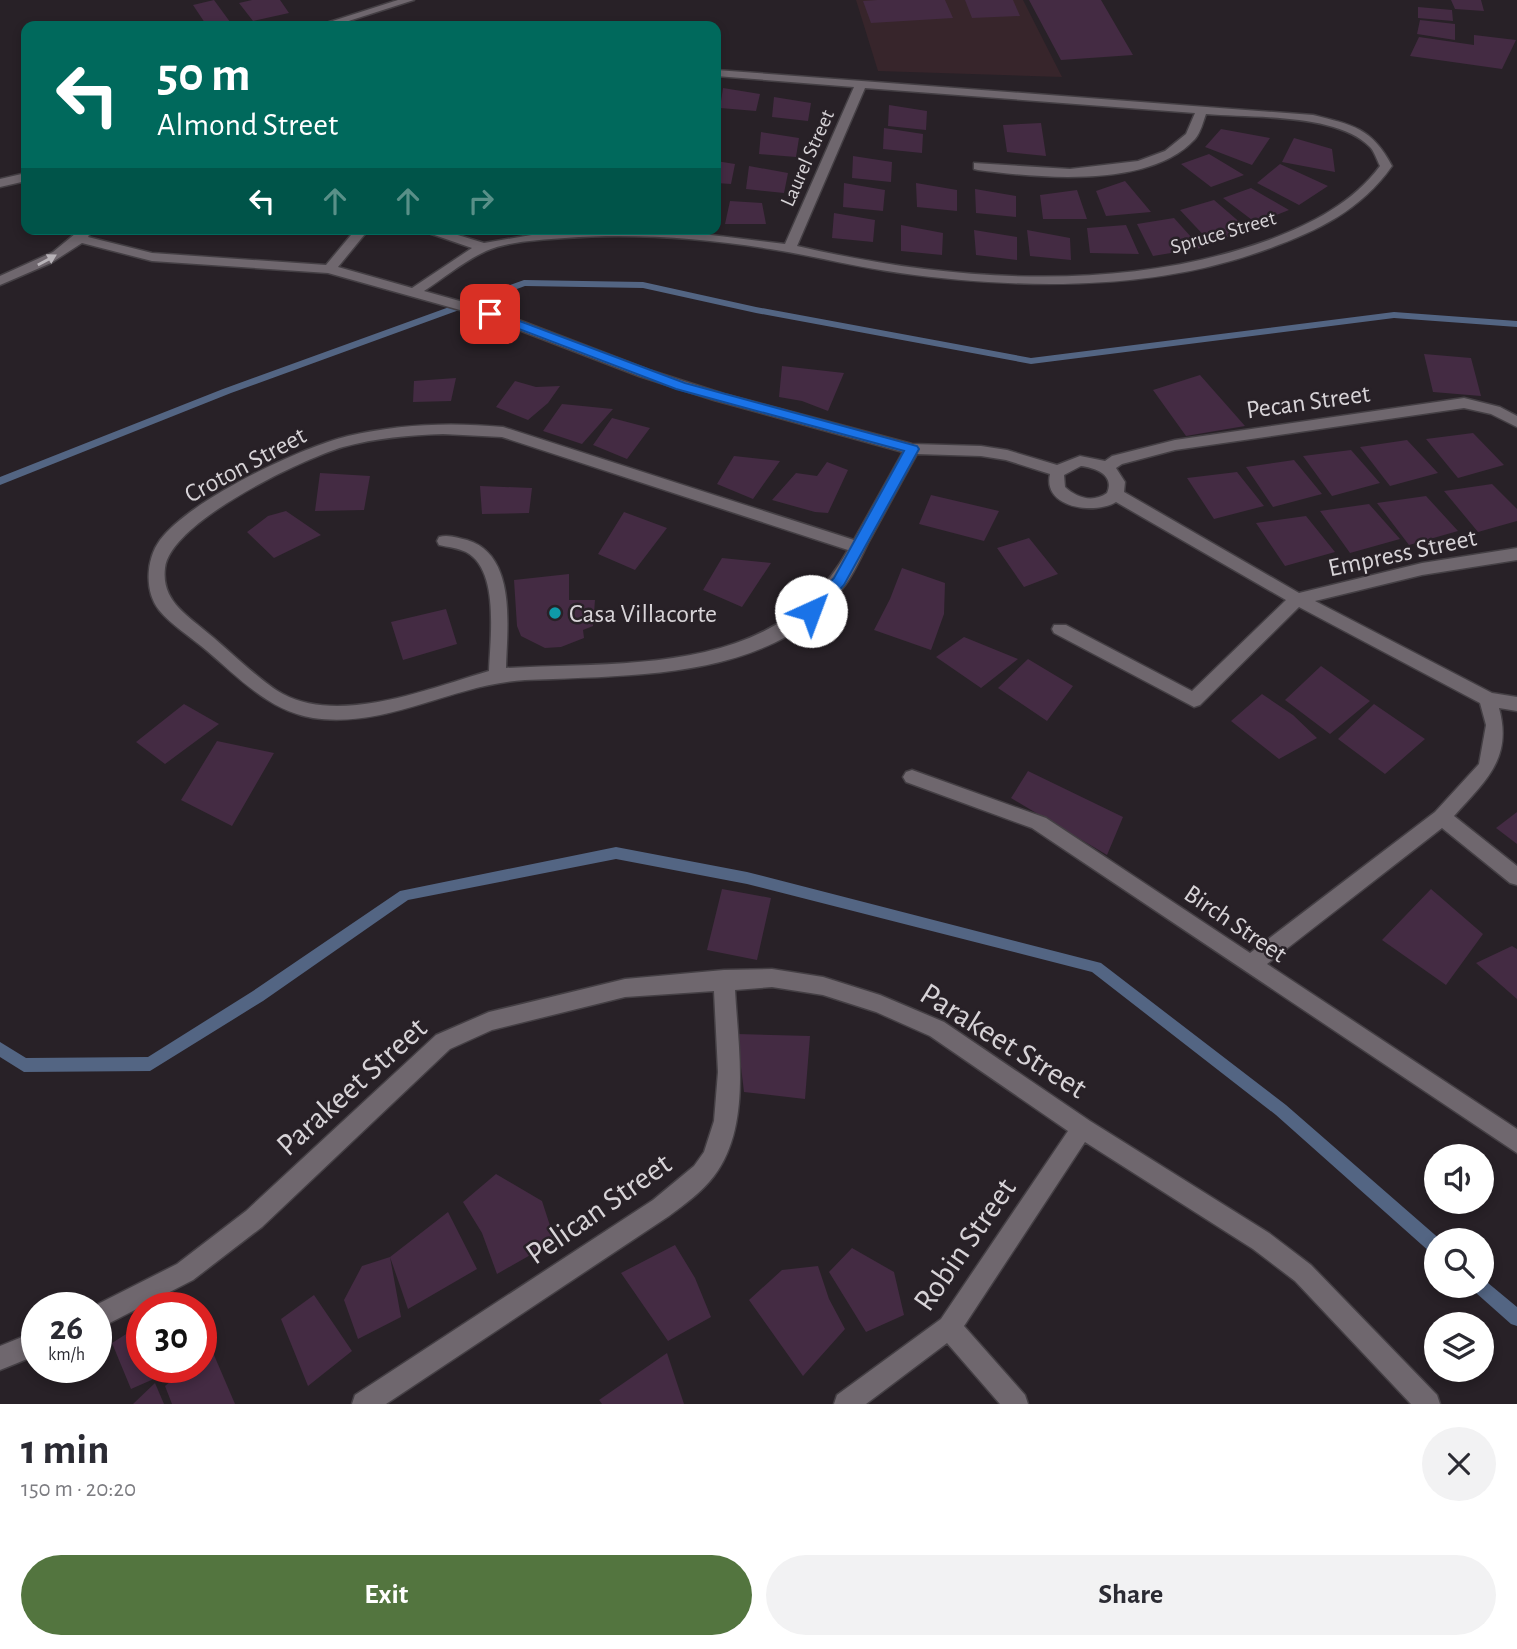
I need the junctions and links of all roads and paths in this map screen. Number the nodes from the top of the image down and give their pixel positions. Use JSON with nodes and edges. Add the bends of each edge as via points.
{"nodes":[{"id":1,"x":409,"y":0,"type":"edge"},
{"id":2,"x":339,"y":21,"type":"edge"},
{"id":3,"x":721,"y":73,"type":"edge"},
{"id":4,"x":861,"y":83,"type":"junction"},
{"id":5,"x":1202,"y":111,"type":"junction"},
{"id":6,"x":978,"y":166,"type":"dead end"},
{"id":7,"x":21,"y":178,"type":"edge"},
{"id":8,"x":0,"y":183,"type":"edge"},
{"id":9,"x":83,"y":235,"type":"edge"},
{"id":10,"x":87,"y":235,"type":"edge"},
{"id":11,"x":358,"y":235,"type":"edge"},
{"id":12,"x":443,"y":235,"type":"edge"},
{"id":13,"x":552,"y":235,"type":"edge"},
{"id":14,"x":673,"y":235,"type":"edge"},
{"id":15,"x":484,"y":247,"type":"junction"},
{"id":16,"x":789,"y":249,"type":"junction"},
{"id":17,"x":329,"y":269,"type":"junction"},
{"id":18,"x":0,"y":281,"type":"edge"},
{"id":19,"x":416,"y":291,"type":"junction"},
{"id":20,"x":1517,"y":422,"type":"edge"},
{"id":21,"x":912,"y":449,"type":"junction"},
{"id":22,"x":1106,"y":468,"type":"junction"},
{"id":23,"x":1058,"y":471,"type":"junction"},
{"id":24,"x":1116,"y":495,"type":"junction"},
{"id":25,"x":445,"y":541,"type":"dead end"},
{"id":26,"x":859,"y":547,"type":"junction"},
{"id":27,"x":1517,"y":554,"type":"edge"},
{"id":28,"x":1297,"y":599,"type":"junction"},
{"id":29,"x":1060,"y":629,"type":"dead end"},
{"id":30,"x":497,"y":675,"type":"junction"},
{"id":31,"x":1488,"y":699,"type":"junction"},
{"id":32,"x":1517,"y":704,"type":"edge"},
{"id":33,"x":912,"y":777,"type":"dead end"},
{"id":34,"x":1442,"y":817,"type":"junction"},
{"id":35,"x":1517,"y":877,"type":"edge"},
{"id":36,"x":1250,"y":965,"type":"junction"},
{"id":37,"x":724,"y":979,"type":"junction"},
{"id":38,"x":1082,"y":1128,"type":"junction"},
{"id":39,"x":1517,"y":1142,"type":"edge"},
{"id":40,"x":112,"y":1310,"type":"edge"},
{"id":41,"x":949,"y":1327,"type":"junction"},
{"id":42,"x":21,"y":1349,"type":"edge"},
{"id":43,"x":0,"y":1358,"type":"edge"},
{"id":44,"x":364,"y":1404,"type":"edge"},
{"id":45,"x":846,"y":1404,"type":"edge"},
{"id":46,"x":1016,"y":1404,"type":"edge"},
{"id":47,"x":1428,"y":1404,"type":"edge"}],
"edges":[{"from":1,"to":2,"type":"street"},
{"from":3,"to":4,"type":"street","name":"Spruce Street"},
{"from":4,"to":5,"type":"street","name":"Spruce Street"},
{"from":4,"to":16,"type":"street","name":"Laurel Street"},
{"from":5,"to":6,"type":"street","via":[[1191,139],[1144,163],[1056,175]]},
{"from":5,"to":16,"type":"street","name":"Spruce Street","via":[[1313,119],[1347,127],[1376,145],[1386,166],[1352,205],[1315,226],[1257,251],[1176,271],[1064,278],[959,274],[851,262]]},
{"from":7,"to":8,"type":"street"},
{"from":18,"to":9,"type":"street","one_way":true,"via":[[48,260]]},
{"from":10,"to":17,"type":"street","via":[[152,257]]},
{"from":11,"to":17,"type":"street"},
{"from":12,"to":15,"type":"street"},
{"from":13,"to":15,"type":"street","name":"Spruce Street"},
{"from":14,"to":16,"type":"street","name":"Spruce Street"},
{"from":15,"to":19,"type":"street","name":"Spruce Street"},
{"from":17,"to":19,"type":"street"},
{"from":19,"to":21,"type":"street","via":[[680,386]]},
{"from":20,"to":22,"type":"street","name":"Pecan Street","via":[[1494,410],[1464,403],[1175,445],[1117,460]]},
{"from":21,"to":23,"type":"street","via":[[981,451]]},
{"from":21,"to":26,"type":"street","name":"Croton Street"},
{"from":22,"to":23,"type":"street","via":[[1080,461]]},
{"from":22,"to":24,"type":"street","via":[[1119,486]]},
{"from":23,"to":24,"type":"street","via":[[1057,489],[1066,498],[1093,505]]},
{"from":24,"to":28,"type":"street"},
{"from":25,"to":30,"type":"street","via":[[474,548],[490,567],[498,592]]},
{"from":26,"to":30,"type":"street","name":"Croton Street","via":[[839,582],[811,611],[775,635],[728,653],[669,666]]},
{"from":26,"to":30,"type":"street","name":"Croton Street","via":[[503,432],[461,427],[346,442],[306,454],[187,523],[165,544],[156,567],[156,586],[165,606],[276,699],[311,711],[353,713]]},
{"from":27,"to":28,"type":"street","name":"Empress Street","via":[[1422,569]]},
{"from":28,"to":29,"type":"street","via":[[1195,700]]},
{"from":28,"to":31,"type":"street"},
{"from":31,"to":32,"type":"street"},
{"from":31,"to":34,"type":"street","via":[[1495,724],[1487,767]]},
{"from":33,"to":36,"type":"street","name":"Birch Street","via":[[1039,823]]},
{"from":34,"to":35,"type":"street"},
{"from":34,"to":36,"type":"street"},
{"from":36,"to":39,"type":"street","name":"Birch Street"},
{"from":37,"to":38,"type":"street","name":"Parakeet Street","via":[[772,978],[823,986],[880,1004],[937,1029]]},
{"from":37,"to":40,"type":"street","name":"Parakeet Street","via":[[625,988],[489,1021],[443,1042],[254,1219],[185,1272]]},
{"from":37,"to":44,"type":"street","name":"Pelican Street","via":[[724,1127],[712,1160],[690,1186]]},
{"from":38,"to":41,"type":"street","name":"Robin Street"},
{"from":38,"to":47,"type":"street","name":"Parakeet Street","via":[[1261,1241],[1303,1273]]},
{"from":41,"to":45,"type":"street","name":"Robin Street"},
{"from":41,"to":46,"type":"street"},
{"from":42,"to":43,"type":"street"}]}
